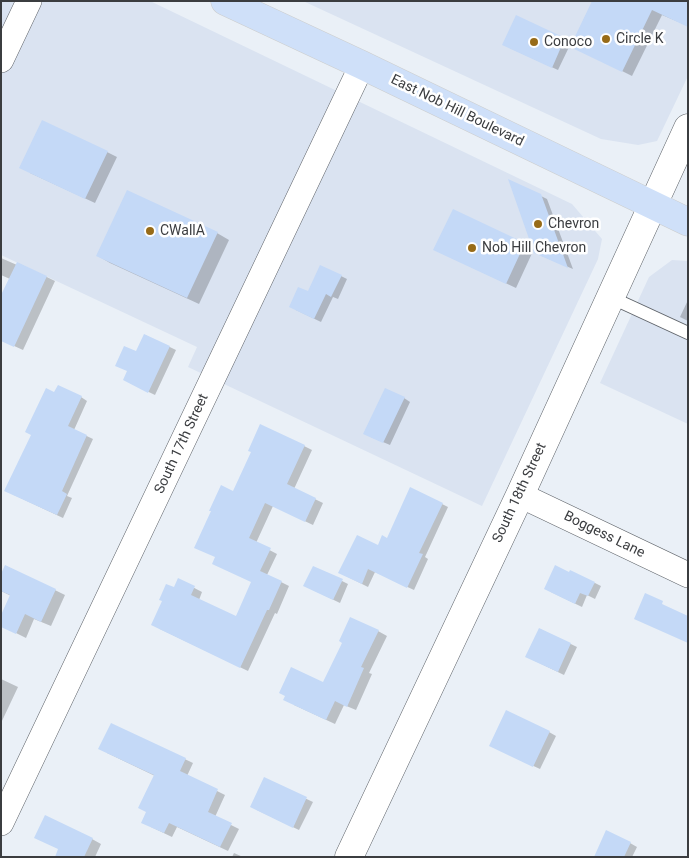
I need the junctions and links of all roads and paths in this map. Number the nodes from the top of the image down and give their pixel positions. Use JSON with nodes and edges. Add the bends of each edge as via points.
{"nodes":[{"id":1,"x":29,"y":1,"type":"edge"},
{"id":2,"x":225,"y":1,"type":"edge"},
{"id":3,"x":1,"y":60,"type":"edge"},
{"id":4,"x":362,"y":65,"type":"junction"},
{"id":5,"x":688,"y":128,"type":"edge"},
{"id":6,"x":652,"y":205,"type":"junction"},
{"id":7,"x":688,"y":222,"type":"edge"},
{"id":8,"x":610,"y":297,"type":"junction"},
{"id":9,"x":688,"y":333,"type":"edge"},
{"id":10,"x":520,"y":495,"type":"junction"},
{"id":11,"x":688,"y":575,"type":"edge"},
{"id":12,"x":1,"y":823,"type":"edge"},
{"id":13,"x":349,"y":857,"type":"edge"}],
"edges":[{"from":1,"to":3,"type":"street"},
{"from":2,"to":4,"type":"main road","name":"East Nob Hill Boulevard"},
{"from":4,"to":6,"type":"main road","name":"East Nob Hill Boulevard"},
{"from":4,"to":12,"type":"street","name":"South 17th Street"},
{"from":5,"to":6,"type":"street","name":"South 18th Street"},
{"from":6,"to":7,"type":"main road","name":"East Nob Hill Boulevard"},
{"from":6,"to":8,"type":"street","name":"South 18th Street"},
{"from":8,"to":9,"type":"lane"},
{"from":8,"to":10,"type":"street","name":"South 18th Street"},
{"from":10,"to":11,"type":"street","name":"Boggess Lane"},
{"from":10,"to":13,"type":"street","name":"South 18th Street"}]}
